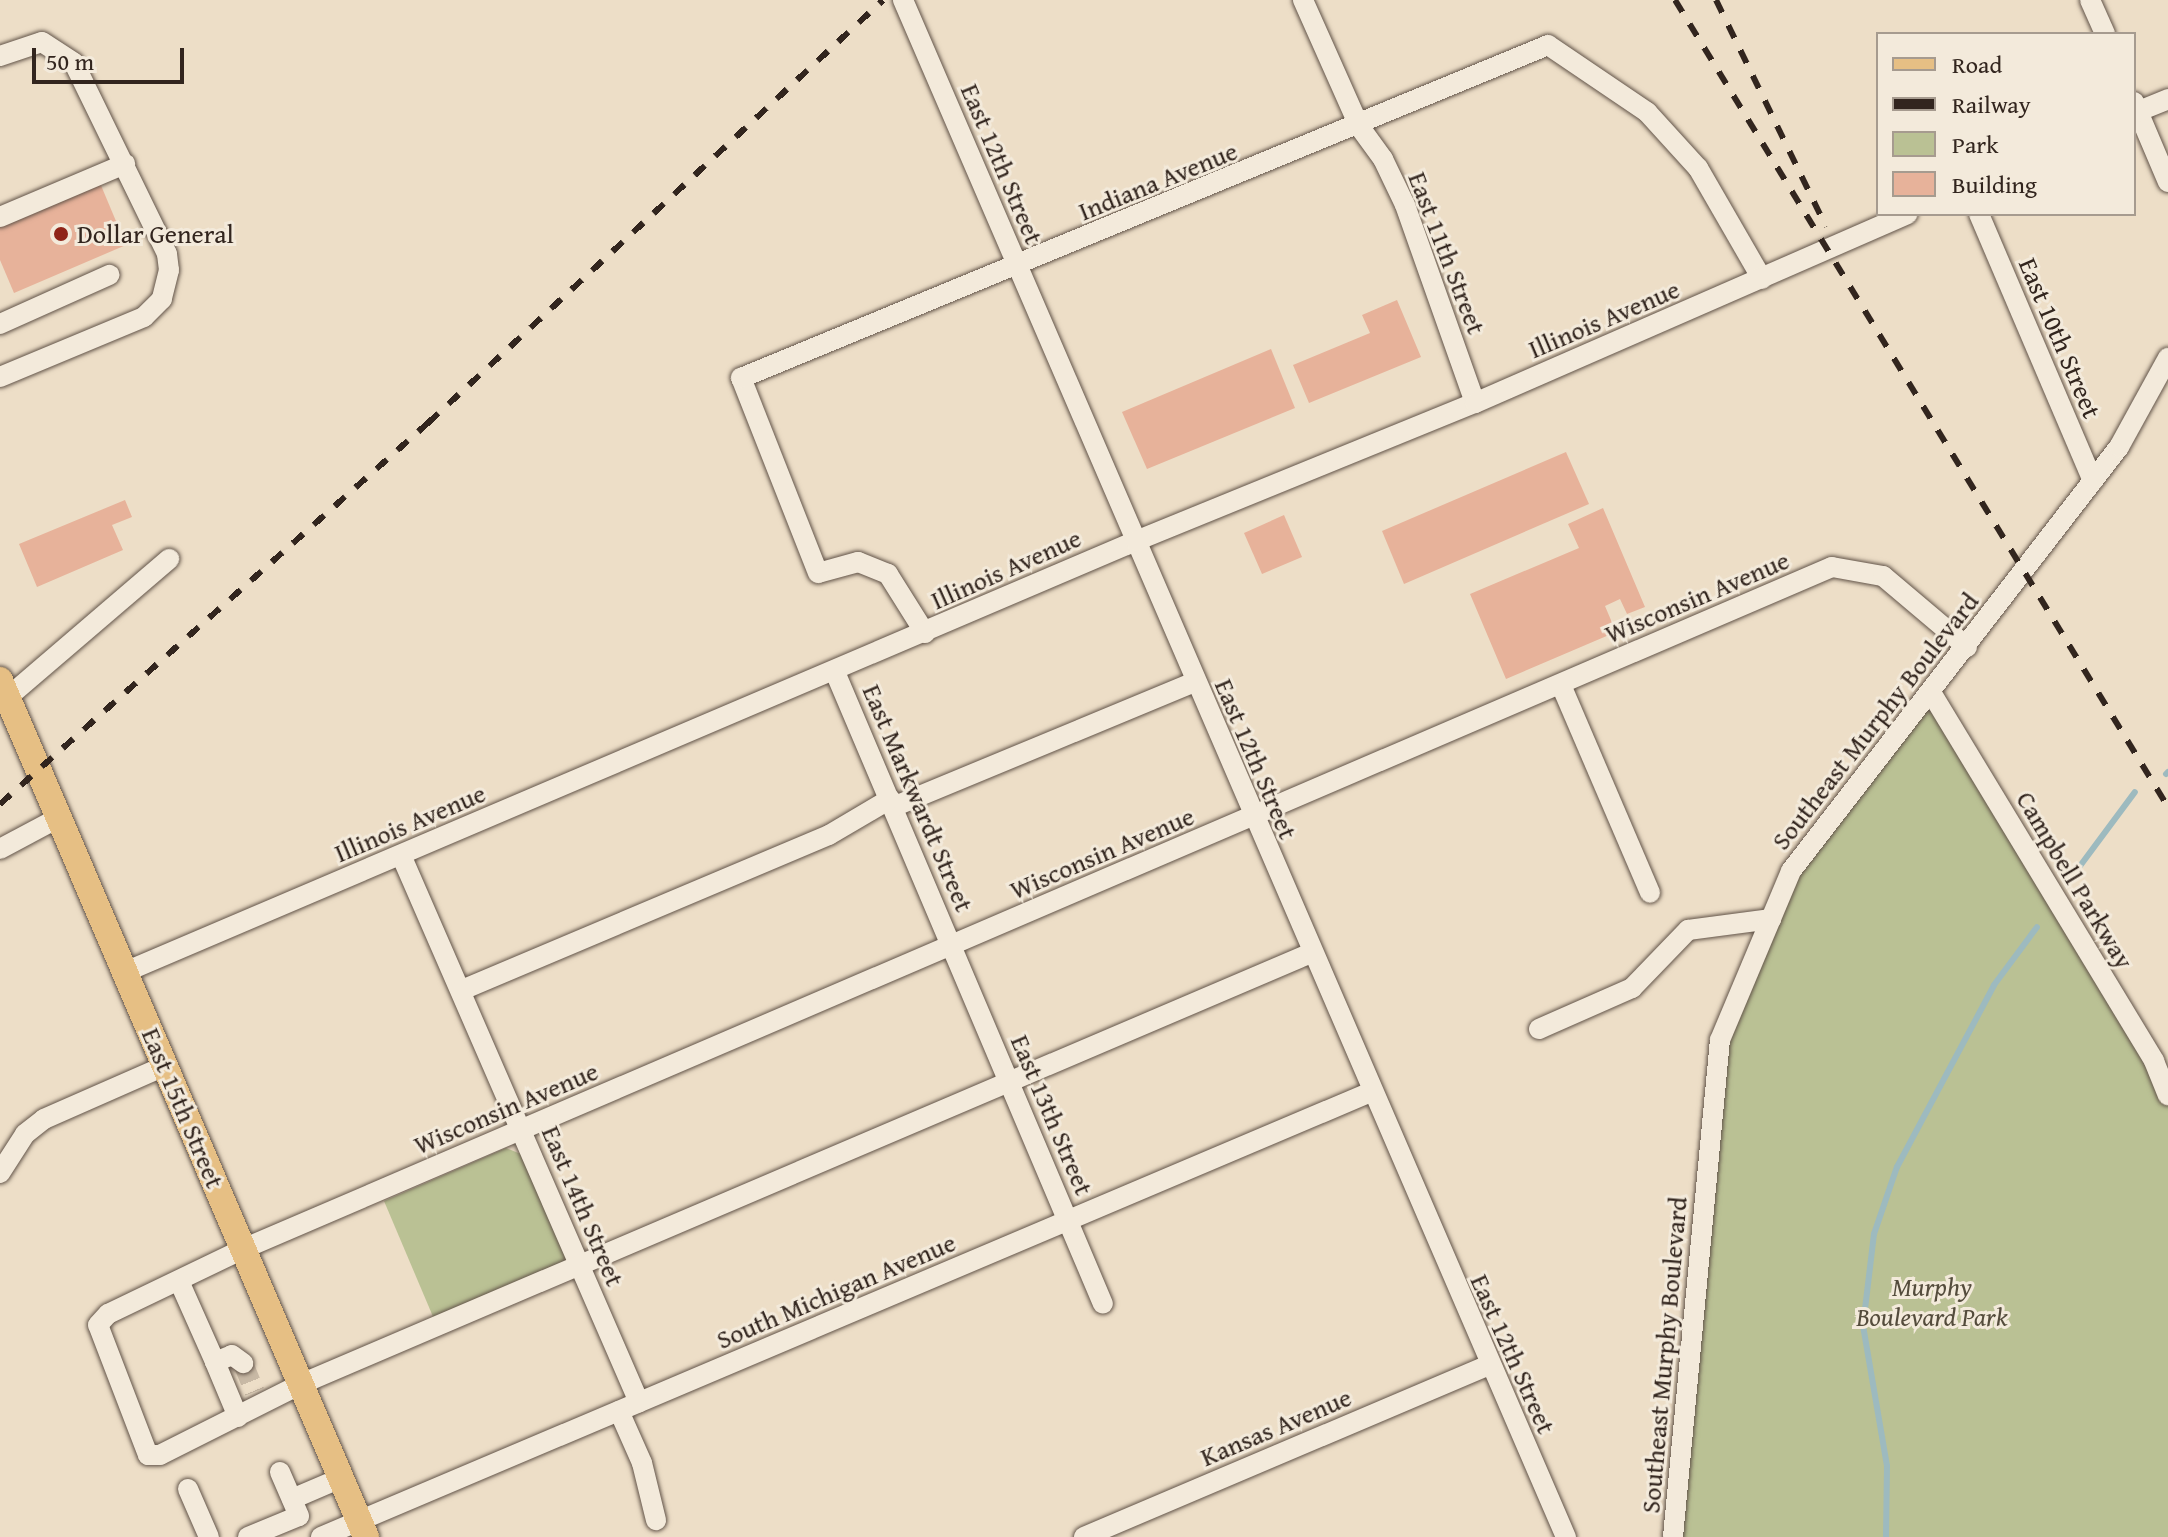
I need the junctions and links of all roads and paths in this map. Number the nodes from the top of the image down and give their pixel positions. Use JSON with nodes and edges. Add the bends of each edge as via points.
{"nodes":[{"id":1,"x":903,"y":0,"type":"edge"},
{"id":2,"x":1303,"y":0,"type":"edge"},
{"id":3,"x":2090,"y":0,"type":"edge"},
{"id":4,"x":2104,"y":32,"type":"edge"},
{"id":5,"x":0,"y":56,"type":"edge"},
{"id":6,"x":2168,"y":99,"type":"edge"},
{"id":7,"x":2136,"y":109,"type":"edge"},
{"id":8,"x":2136,"y":111,"type":"edge"},
{"id":9,"x":1359,"y":126,"type":"junction"},
{"id":10,"x":125,"y":164,"type":"junction"},
{"id":11,"x":2168,"y":182,"type":"edge"},
{"id":12,"x":1904,"y":216,"type":"edge"},
{"id":13,"x":1980,"y":216,"type":"edge"},
{"id":14,"x":0,"y":217,"type":"edge"},
{"id":15,"x":1018,"y":267,"type":"junction"},
{"id":16,"x":109,"y":275,"type":"dead end"},
{"id":17,"x":1762,"y":279,"type":"junction"},
{"id":18,"x":0,"y":324,"type":"edge"},
{"id":19,"x":2168,"y":358,"type":"edge"},
{"id":20,"x":1,"y":375,"type":"edge"},
{"id":21,"x":1475,"y":403,"type":"junction"},
{"id":22,"x":2093,"y":481,"type":"junction"},
{"id":23,"x":1136,"y":541,"type":"junction"},
{"id":24,"x":169,"y":559,"type":"dead end"},
{"id":25,"x":925,"y":633,"type":"junction"},
{"id":26,"x":1967,"y":647,"type":"junction"},
{"id":27,"x":835,"y":672,"type":"junction"},
{"id":28,"x":1195,"y":682,"type":"junction"},
{"id":29,"x":1561,"y":685,"type":"junction"},
{"id":30,"x":1932,"y":694,"type":"junction"},
{"id":31,"x":3,"y":695,"type":"edge"},
{"id":32,"x":892,"y":803,"type":"junction"},
{"id":33,"x":58,"y":818,"type":"junction"},
{"id":34,"x":1252,"y":818,"type":"junction"},
{"id":35,"x":0,"y":849,"type":"edge"},
{"id":36,"x":401,"y":855,"type":"junction"},
{"id":37,"x":1650,"y":893,"type":"dead end"},
{"id":38,"x":1771,"y":919,"type":"junction"},
{"id":39,"x":953,"y":945,"type":"junction"},
{"id":40,"x":1311,"y":953,"type":"junction"},
{"id":41,"x":125,"y":972,"type":"junction"},
{"id":42,"x":462,"y":990,"type":"junction"},
{"id":43,"x":1539,"y":1029,"type":"dead end"},
{"id":44,"x":165,"y":1066,"type":"junction"},
{"id":45,"x":1010,"y":1082,"type":"junction"},
{"id":46,"x":1371,"y":1092,"type":"junction"},
{"id":47,"x":2168,"y":1095,"type":"edge"},
{"id":48,"x":522,"y":1129,"type":"junction"},
{"id":49,"x":0,"y":1173,"type":"edge"},
{"id":50,"x":1068,"y":1221,"type":"junction"},
{"id":51,"x":243,"y":1249,"type":"junction"},
{"id":52,"x":580,"y":1265,"type":"junction"},
{"id":53,"x":179,"y":1281,"type":"junction"},
{"id":54,"x":1103,"y":1304,"type":"dead end"},
{"id":55,"x":215,"y":1362,"type":"junction"},
{"id":56,"x":243,"y":1363,"type":"dead end"},
{"id":57,"x":1489,"y":1365,"type":"junction"},
{"id":58,"x":301,"y":1384,"type":"junction"},
{"id":59,"x":639,"y":1402,"type":"junction"},
{"id":60,"x":619,"y":1411,"type":"junction"},
{"id":61,"x":238,"y":1417,"type":"junction"},
{"id":62,"x":280,"y":1472,"type":"dead end"},
{"id":63,"x":341,"y":1478,"type":"junction"},
{"id":64,"x":188,"y":1489,"type":"dead end"},
{"id":65,"x":292,"y":1499,"type":"junction"},
{"id":66,"x":656,"y":1520,"type":"dead end"},
{"id":67,"x":362,"y":1529,"type":"edge"},
{"id":68,"x":209,"y":1537,"type":"edge"},
{"id":69,"x":248,"y":1537,"type":"edge"},
{"id":70,"x":321,"y":1537,"type":"edge"},
{"id":71,"x":1084,"y":1537,"type":"edge"},
{"id":72,"x":1566,"y":1537,"type":"edge"},
{"id":73,"x":1673,"y":1537,"type":"edge"}],
"edges":[{"from":1,"to":15,"type":"street","name":"East 12th Street"},
{"from":2,"to":9,"type":"street","name":"East 11th Street"},
{"from":3,"to":4,"type":"street"},
{"from":5,"to":10,"type":"street","via":[[33,42],[51,45],[74,63]]},
{"from":6,"to":7,"type":"street"},
{"from":8,"to":11,"type":"street"},
{"from":9,"to":15,"type":"street","name":"Indiana Avenue"},
{"from":9,"to":17,"type":"street","name":"Indiana Avenue","via":[[1548,45],[1647,112],[1698,168]]},
{"from":9,"to":21,"type":"street","name":"East 11th Street","via":[[1383,159],[1405,205]]},
{"from":10,"to":14,"type":"street"},
{"from":10,"to":20,"type":"street","via":[[169,262],[168,281],[157,306],[136,321]]},
{"from":12,"to":17,"type":"street","name":"Illinois Avenue"},
{"from":13,"to":22,"type":"street","name":"East 10th Street"},
{"from":15,"to":23,"type":"street","name":"East 12th Street"},
{"from":15,"to":25,"type":"street","name":"Indiana Avenue","via":[[741,378],[818,573],[858,562],[881,569],[902,588]]},
{"from":16,"to":18,"type":"street"},
{"from":17,"to":21,"type":"street","name":"Illinois Avenue"},
{"from":19,"to":22,"type":"street","name":"Southeast Murphy Boulevard","via":[[2119,447]]},
{"from":21,"to":23,"type":"street","name":"Illinois Avenue"},
{"from":22,"to":26,"type":"street","name":"Southeast Murphy Boulevard"},
{"from":23,"to":25,"type":"street","name":"Illinois Avenue"},
{"from":23,"to":28,"type":"street","name":"East 12th Street"},
{"from":24,"to":31,"type":"street"},
{"from":25,"to":27,"type":"street","name":"Illinois Avenue"},
{"from":26,"to":29,"type":"street","name":"Wisconsin Avenue","via":[[1883,576],[1832,567]]},
{"from":26,"to":30,"type":"street","name":"Southeast Murphy Boulevard"},
{"from":27,"to":32,"type":"street","name":"East Markwardt Street"},
{"from":27,"to":36,"type":"street","name":"Illinois Avenue"},
{"from":28,"to":32,"type":"street"},
{"from":28,"to":34,"type":"street","name":"East 12th Street"},
{"from":29,"to":34,"type":"street","name":"Wisconsin Avenue"},
{"from":29,"to":37,"type":"street"},
{"from":30,"to":38,"type":"street","name":"Southeast Murphy Boulevard","via":[[1791,871]]},
{"from":30,"to":47,"type":"street","name":"Campbell Parkway","via":[[2154,1061]]},
{"from":31,"to":33,"type":"main road","name":"East 15th Street"},
{"from":32,"to":39,"type":"street","name":"East Markwardt Street"},
{"from":32,"to":42,"type":"street","via":[[804,846],[757,861]]},
{"from":33,"to":35,"type":"street"},
{"from":33,"to":41,"type":"main road","name":"East 15th Street"},
{"from":34,"to":39,"type":"street","name":"Wisconsin Avenue"},
{"from":34,"to":40,"type":"street","name":"East 12th Street"},
{"from":36,"to":41,"type":"street","name":"Illinois Avenue"},
{"from":36,"to":42,"type":"street","name":"East 14th Street"},
{"from":38,"to":43,"type":"street","via":[[1688,930],[1632,988]]},
{"from":38,"to":73,"type":"street","name":"Southeast Murphy Boulevard","via":[[1720,1040]]},
{"from":39,"to":45,"type":"street","name":"East 13th Street"},
{"from":39,"to":48,"type":"street","name":"Wisconsin Avenue"},
{"from":40,"to":45,"type":"street"},
{"from":40,"to":46,"type":"street","name":"East 12th Street"},
{"from":41,"to":44,"type":"main road","name":"East 15th Street"},
{"from":42,"to":48,"type":"street","name":"East 14th Street"},
{"from":44,"to":49,"type":"street","via":[[44,1119],[25,1134]]},
{"from":44,"to":51,"type":"main road","name":"East 15th Street"},
{"from":45,"to":50,"type":"street","name":"East 13th Street"},
{"from":45,"to":52,"type":"street"},
{"from":46,"to":50,"type":"street","name":"South Michigan Avenue"},
{"from":46,"to":57,"type":"street","name":"East 12th Street"},
{"from":48,"to":51,"type":"street","name":"Wisconsin Avenue"},
{"from":48,"to":52,"type":"street","name":"East 14th Street"},
{"from":50,"to":54,"type":"street","name":"East 13th Street"},
{"from":50,"to":59,"type":"street","name":"South Michigan Avenue"},
{"from":51,"to":53,"type":"street","name":"Wisconsin Avenue"},
{"from":51,"to":58,"type":"main road","name":"East 15th Street"},
{"from":52,"to":58,"type":"street"},
{"from":52,"to":59,"type":"street","name":"East 14th Street"},
{"from":53,"to":55,"type":"street"},
{"from":53,"to":61,"type":"street","name":"Wisconsin Avenue","via":[[108,1314],[98,1325],[148,1455],[160,1455]]},
{"from":55,"to":56,"type":"street","via":[[232,1355]]},
{"from":55,"to":61,"type":"street"},
{"from":57,"to":71,"type":"street","name":"Kansas Avenue"},
{"from":57,"to":72,"type":"street","name":"East 12th Street"},
{"from":58,"to":61,"type":"street","via":[[258,1399]]},
{"from":58,"to":63,"type":"main road","name":"East 15th Street"},
{"from":59,"to":60,"type":"street","name":"South Michigan Avenue"},
{"from":60,"to":66,"type":"street","via":[[642,1463]]},
{"from":60,"to":67,"type":"street","name":"South Michigan Avenue"},
{"from":62,"to":65,"type":"street"},
{"from":63,"to":65,"type":"street"},
{"from":63,"to":67,"type":"main road","name":"East 15th Street"},
{"from":64,"to":68,"type":"street"},
{"from":65,"to":69,"type":"street","via":[[299,1516]]},
{"from":67,"to":70,"type":"street","name":"South Michigan Avenue"}]}
